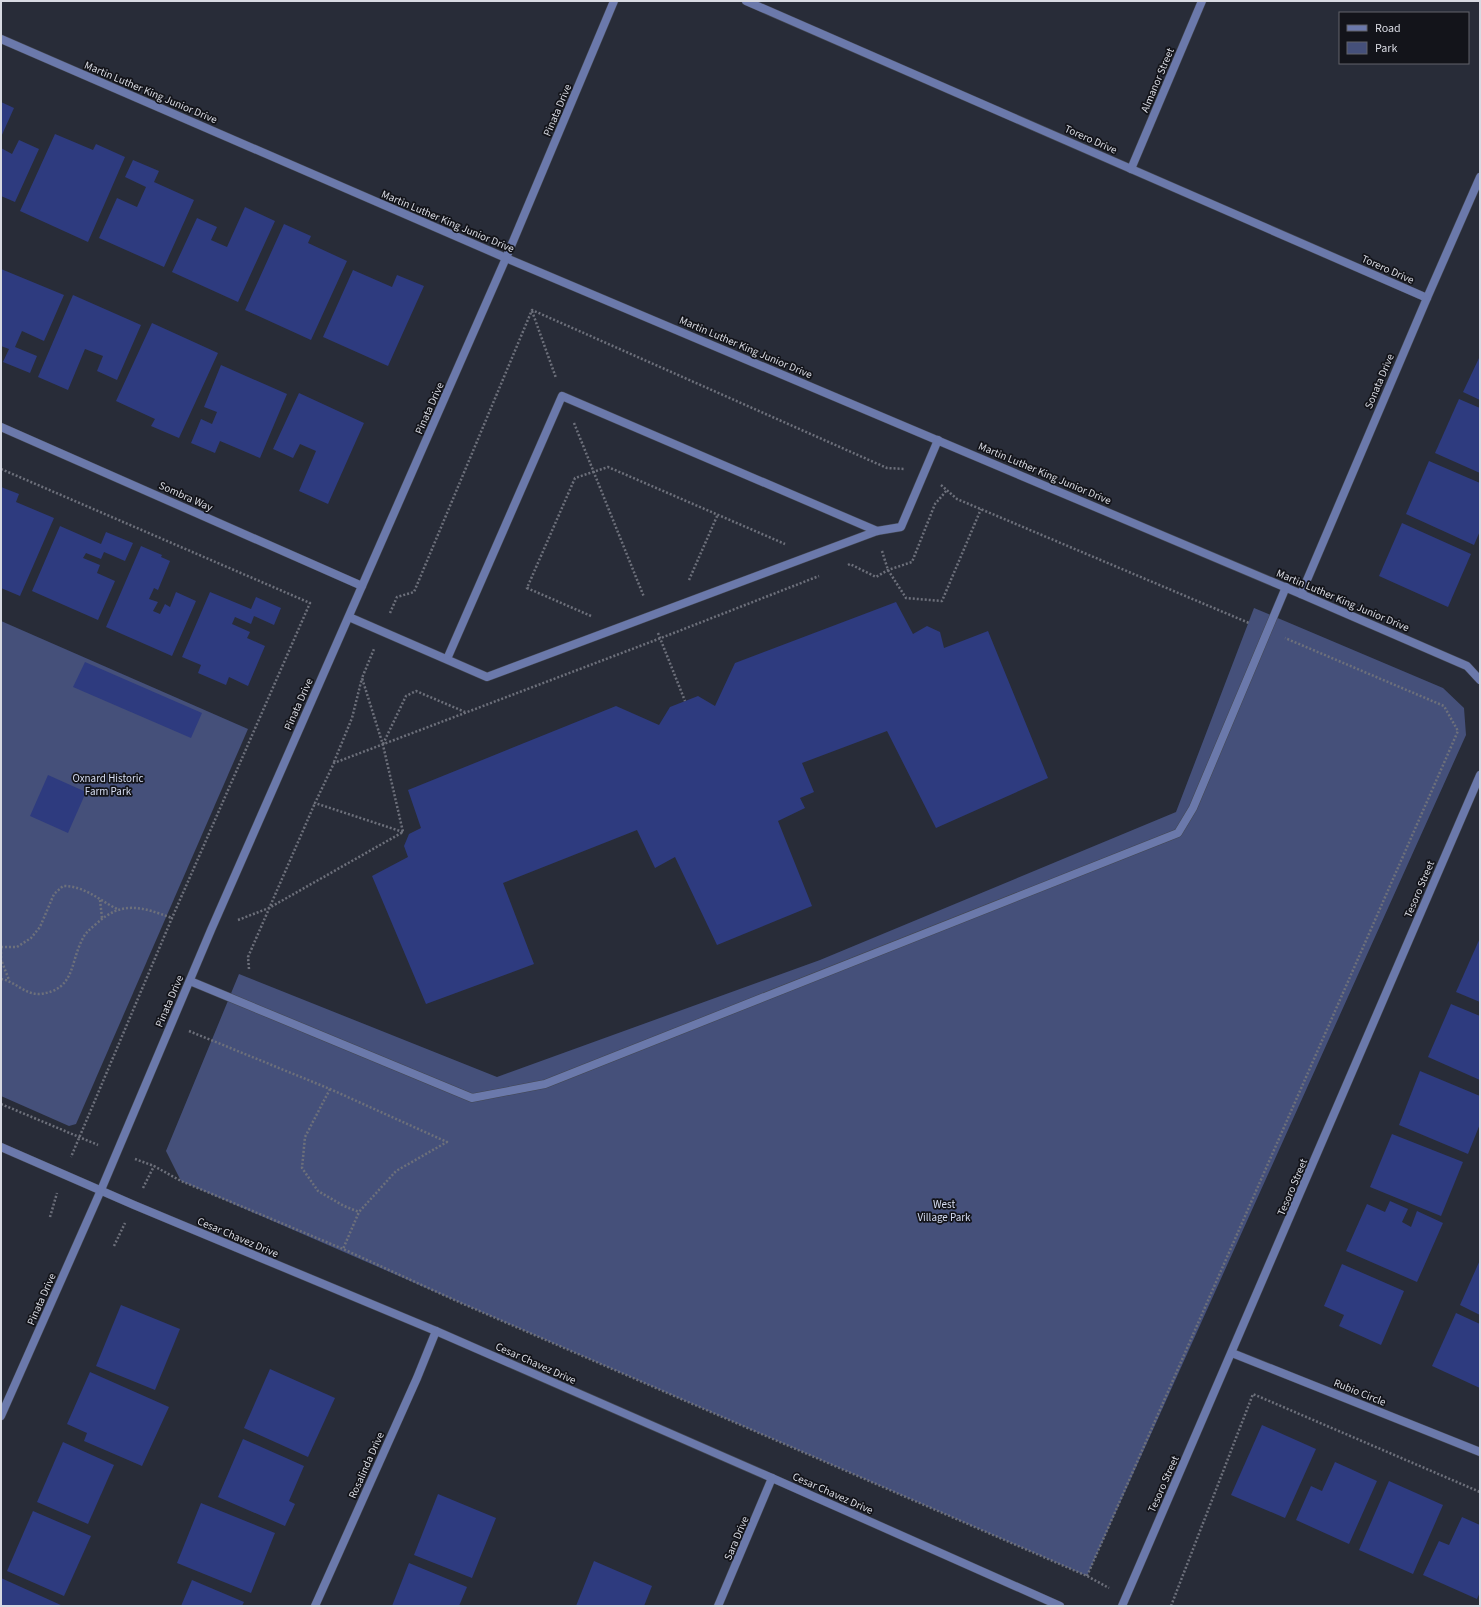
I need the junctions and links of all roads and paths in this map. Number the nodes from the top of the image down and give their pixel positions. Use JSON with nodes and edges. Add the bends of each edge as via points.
{"nodes":[{"id":1,"x":614,"y":1,"type":"edge"},
{"id":2,"x":746,"y":1,"type":"edge"},
{"id":3,"x":1202,"y":1,"type":"edge"},
{"id":4,"x":1,"y":39,"type":"edge"},
{"id":5,"x":1131,"y":169,"type":"junction"},
{"id":6,"x":1480,"y":177,"type":"edge"},
{"id":7,"x":506,"y":258,"type":"junction"},
{"id":8,"x":1427,"y":298,"type":"junction"},
{"id":9,"x":532,"y":310,"type":"junction"},
{"id":10,"x":562,"y":396,"type":"junction"},
{"id":11,"x":1,"y":427,"type":"edge"},
{"id":12,"x":938,"y":440,"type":"junction"},
{"id":13,"x":1,"y":469,"type":"edge"},
{"id":14,"x":593,"y":471,"type":"junction"},
{"id":15,"x":925,"y":472,"type":"junction"},
{"id":16,"x":947,"y":490,"type":"junction"},
{"id":17,"x":981,"y":509,"type":"junction"},
{"id":18,"x":718,"y":514,"type":"junction"},
{"id":19,"x":877,"y":531,"type":"junction"},
{"id":20,"x":790,"y":545,"type":"dead end"},
{"id":21,"x":842,"y":567,"type":"dead end"},
{"id":22,"x":888,"y":570,"type":"junction"},
{"id":23,"x":821,"y":575,"type":"dead end"},
{"id":24,"x":688,"y":583,"type":"dead end"},
{"id":25,"x":362,"y":586,"type":"junction"},
{"id":26,"x":1286,"y":587,"type":"junction"},
{"id":27,"x":1301,"y":594,"type":"junction"},
{"id":28,"x":651,"y":616,"type":"junction"},
{"id":29,"x":349,"y":617,"type":"junction"},
{"id":30,"x":597,"y":618,"type":"dead end"},
{"id":31,"x":382,"y":631,"type":"junction"},
{"id":32,"x":1268,"y":631,"type":"junction"},
{"id":33,"x":660,"y":638,"type":"junction"},
{"id":34,"x":447,"y":659,"type":"junction"},
{"id":35,"x":362,"y":678,"type":"junction"},
{"id":36,"x":1480,"y":680,"type":"edge"},
{"id":37,"x":685,"y":701,"type":"dead end"},
{"id":38,"x":466,"y":713,"type":"junction"},
{"id":39,"x":383,"y":745,"type":"junction"},
{"id":40,"x":334,"y":763,"type":"junction"},
{"id":41,"x":1480,"y":775,"type":"edge"},
{"id":42,"x":315,"y":803,"type":"junction"},
{"id":43,"x":403,"y":832,"type":"junction"},
{"id":44,"x":100,"y":900,"type":"junction"},
{"id":45,"x":269,"y":908,"type":"junction"},
{"id":46,"x":118,"y":909,"type":"junction"},
{"id":47,"x":102,"y":918,"type":"junction"},
{"id":48,"x":172,"y":918,"type":"junction"},
{"id":49,"x":211,"y":930,"type":"junction"},
{"id":50,"x":1,"y":948,"type":"edge"},
{"id":51,"x":1,"y":962,"type":"edge"},
{"id":52,"x":249,"y":969,"type":"dead end"},
{"id":53,"x":1,"y":979,"type":"edge"},
{"id":54,"x":9,"y":980,"type":"junction"},
{"id":55,"x":190,"y":981,"type":"junction"},
{"id":56,"x":171,"y":1024,"type":"junction"},
{"id":57,"x":330,"y":1089,"type":"junction"},
{"id":58,"x":1,"y":1104,"type":"edge"},
{"id":59,"x":78,"y":1138,"type":"junction"},
{"id":60,"x":1,"y":1147,"type":"edge"},
{"id":61,"x":154,"y":1166,"type":"dead end"},
{"id":62,"x":64,"y":1174,"type":"junction"},
{"id":63,"x":101,"y":1190,"type":"junction"},
{"id":64,"x":360,"y":1212,"type":"junction"},
{"id":65,"x":50,"y":1217,"type":"dead end"},
{"id":66,"x":343,"y":1249,"type":"junction"},
{"id":67,"x":436,"y":1331,"type":"junction"},
{"id":68,"x":1232,"y":1353,"type":"junction"},
{"id":69,"x":1,"y":1416,"type":"edge"},
{"id":70,"x":1480,"y":1452,"type":"edge"},
{"id":71,"x":772,"y":1478,"type":"junction"},
{"id":72,"x":1480,"y":1492,"type":"edge"},
{"id":73,"x":1086,"y":1576,"type":"junction"},
{"id":74,"x":1126,"y":1596,"type":"junction"},
{"id":75,"x":316,"y":1606,"type":"edge"},
{"id":76,"x":718,"y":1606,"type":"edge"},
{"id":77,"x":1060,"y":1606,"type":"edge"},
{"id":78,"x":1122,"y":1606,"type":"edge"},
{"id":79,"x":1171,"y":1606,"type":"edge"}],
"edges":[{"from":1,"to":7,"type":"street","name":"Pinata Drive"},
{"from":2,"to":5,"type":"street","name":"Torero Drive"},
{"from":3,"to":5,"type":"street","name":"Almanor Street"},
{"from":4,"to":7,"type":"street","name":"Martin Luther King Junior Drive"},
{"from":5,"to":8,"type":"street","name":"Torero Drive"},
{"from":6,"to":8,"type":"street","name":"Sonata Drive"},
{"from":7,"to":12,"type":"street","name":"Martin Luther King Junior Drive"},
{"from":7,"to":25,"type":"street","name":"Pinata Drive"},
{"from":8,"to":27,"type":"street","name":"Sonata Drive"},
{"from":9,"to":10,"type":"path"},
{"from":9,"to":15,"type":"path","via":[[888,468]]},
{"from":9,"to":31,"type":"path","via":[[414,592],[397,598]]},
{"from":10,"to":14,"type":"path"},
{"from":10,"to":19,"type":"street"},
{"from":10,"to":34,"type":"street"},
{"from":11,"to":25,"type":"street","name":"Sombra Way"},
{"from":12,"to":15,"type":"street"},
{"from":12,"to":26,"type":"street","name":"Martin Luther King Junior Drive"},
{"from":13,"to":48,"type":"path","via":[[310,603]]},
{"from":14,"to":18,"type":"path","via":[[608,467]]},
{"from":14,"to":28,"type":"path"},
{"from":14,"to":30,"type":"path","via":[[575,478],[527,588]]},
{"from":15,"to":16,"type":"path"},
{"from":15,"to":19,"type":"street","via":[[900,527]]},
{"from":16,"to":17,"type":"path","via":[[957,499]]},
{"from":16,"to":22,"type":"path","via":[[935,504],[912,562]]},
{"from":17,"to":22,"type":"path","via":[[942,601],[906,598]]},
{"from":17,"to":32,"type":"path"},
{"from":18,"to":20,"type":"path"},
{"from":18,"to":24,"type":"path"},
{"from":19,"to":22,"type":"path"},
{"from":19,"to":28,"type":"street"},
{"from":21,"to":22,"type":"path","via":[[850,564],[876,577]]},
{"from":23,"to":33,"type":"path"},
{"from":25,"to":29,"type":"street","name":"Pinata Drive"},
{"from":26,"to":27,"type":"street","name":"Martin Luther King Junior Drive"},
{"from":26,"to":32,"type":"street"},
{"from":27,"to":36,"type":"street","name":"Martin Luther King Junior Drive","via":[[1467,666]]},
{"from":28,"to":33,"type":"path"},
{"from":28,"to":34,"type":"street","via":[[487,676]]},
{"from":29,"to":31,"type":"street"},
{"from":29,"to":49,"type":"street","name":"Pinata Drive"},
{"from":31,"to":34,"type":"street"},
{"from":31,"to":35,"type":"path"},
{"from":32,"to":55,"type":"street","via":[[1193,808],[1178,833],[545,1084],[472,1098]]},
{"from":32,"to":73,"type":"path","via":[[1444,706],[1458,731]]},
{"from":33,"to":37,"type":"path"},
{"from":33,"to":38,"type":"path"},
{"from":35,"to":39,"type":"path"},
{"from":35,"to":40,"type":"path","via":[[352,718]]},
{"from":38,"to":39,"type":"path"},
{"from":38,"to":39,"type":"path","via":[[416,691],[406,696]]},
{"from":39,"to":40,"type":"path"},
{"from":39,"to":43,"type":"path"},
{"from":40,"to":42,"type":"path"},
{"from":41,"to":68,"type":"street","name":"Tesoro Street"},
{"from":42,"to":43,"type":"path"},
{"from":42,"to":45,"type":"path"},
{"from":43,"to":45,"type":"path"},
{"from":44,"to":46,"type":"path"},
{"from":44,"to":47,"type":"path"},
{"from":44,"to":50,"type":"path","via":[[85,890],[63,886],[54,894],[40,926],[31,938],[17,947]]},
{"from":45,"to":49,"type":"path"},
{"from":45,"to":52,"type":"path","via":[[248,957]]},
{"from":46,"to":47,"type":"path"},
{"from":46,"to":48,"type":"path","via":[[147,909]]},
{"from":47,"to":54,"type":"path","via":[[85,934],[73,969],[64,984],[52,992],[38,994],[21,989]]},
{"from":48,"to":59,"type":"path"},
{"from":49,"to":55,"type":"street","name":"Pinata Drive"},
{"from":50,"to":51,"type":"path"},
{"from":51,"to":54,"type":"path"},
{"from":53,"to":54,"type":"path"},
{"from":55,"to":56,"type":"street","name":"Pinata Drive"},
{"from":56,"to":57,"type":"path"},
{"from":56,"to":63,"type":"street","name":"Pinata Drive"},
{"from":57,"to":64,"type":"path","via":[[305,1137],[302,1168],[318,1191]]},
{"from":57,"to":64,"type":"path","via":[[447,1142],[396,1171]]},
{"from":58,"to":59,"type":"path"},
{"from":59,"to":62,"type":"path"},
{"from":60,"to":62,"type":"street","name":"Cesar Chavez Drive"},
{"from":61,"to":66,"type":"path","via":[[181,1181]]},
{"from":62,"to":63,"type":"street","name":"Cesar Chavez Drive"},
{"from":62,"to":65,"type":"path"},
{"from":63,"to":67,"type":"street","name":"Cesar Chavez Drive"},
{"from":63,"to":69,"type":"street","name":"Pinata Drive"},
{"from":64,"to":66,"type":"path"},
{"from":66,"to":73,"type":"path"},
{"from":67,"to":71,"type":"street","name":"Cesar Chavez Drive"},
{"from":67,"to":75,"type":"street","name":"Rosalinda Drive"},
{"from":68,"to":70,"type":"street","name":"Rubio Circle"},
{"from":68,"to":74,"type":"street","name":"Tesoro Street"},
{"from":71,"to":76,"type":"street","name":"Sara Drive"},
{"from":71,"to":77,"type":"street","name":"Cesar Chavez Drive"},
{"from":72,"to":79,"type":"path","via":[[1253,1394]]},
{"from":73,"to":74,"type":"path"},
{"from":74,"to":78,"type":"street","name":"Tesoro Street"}]}
